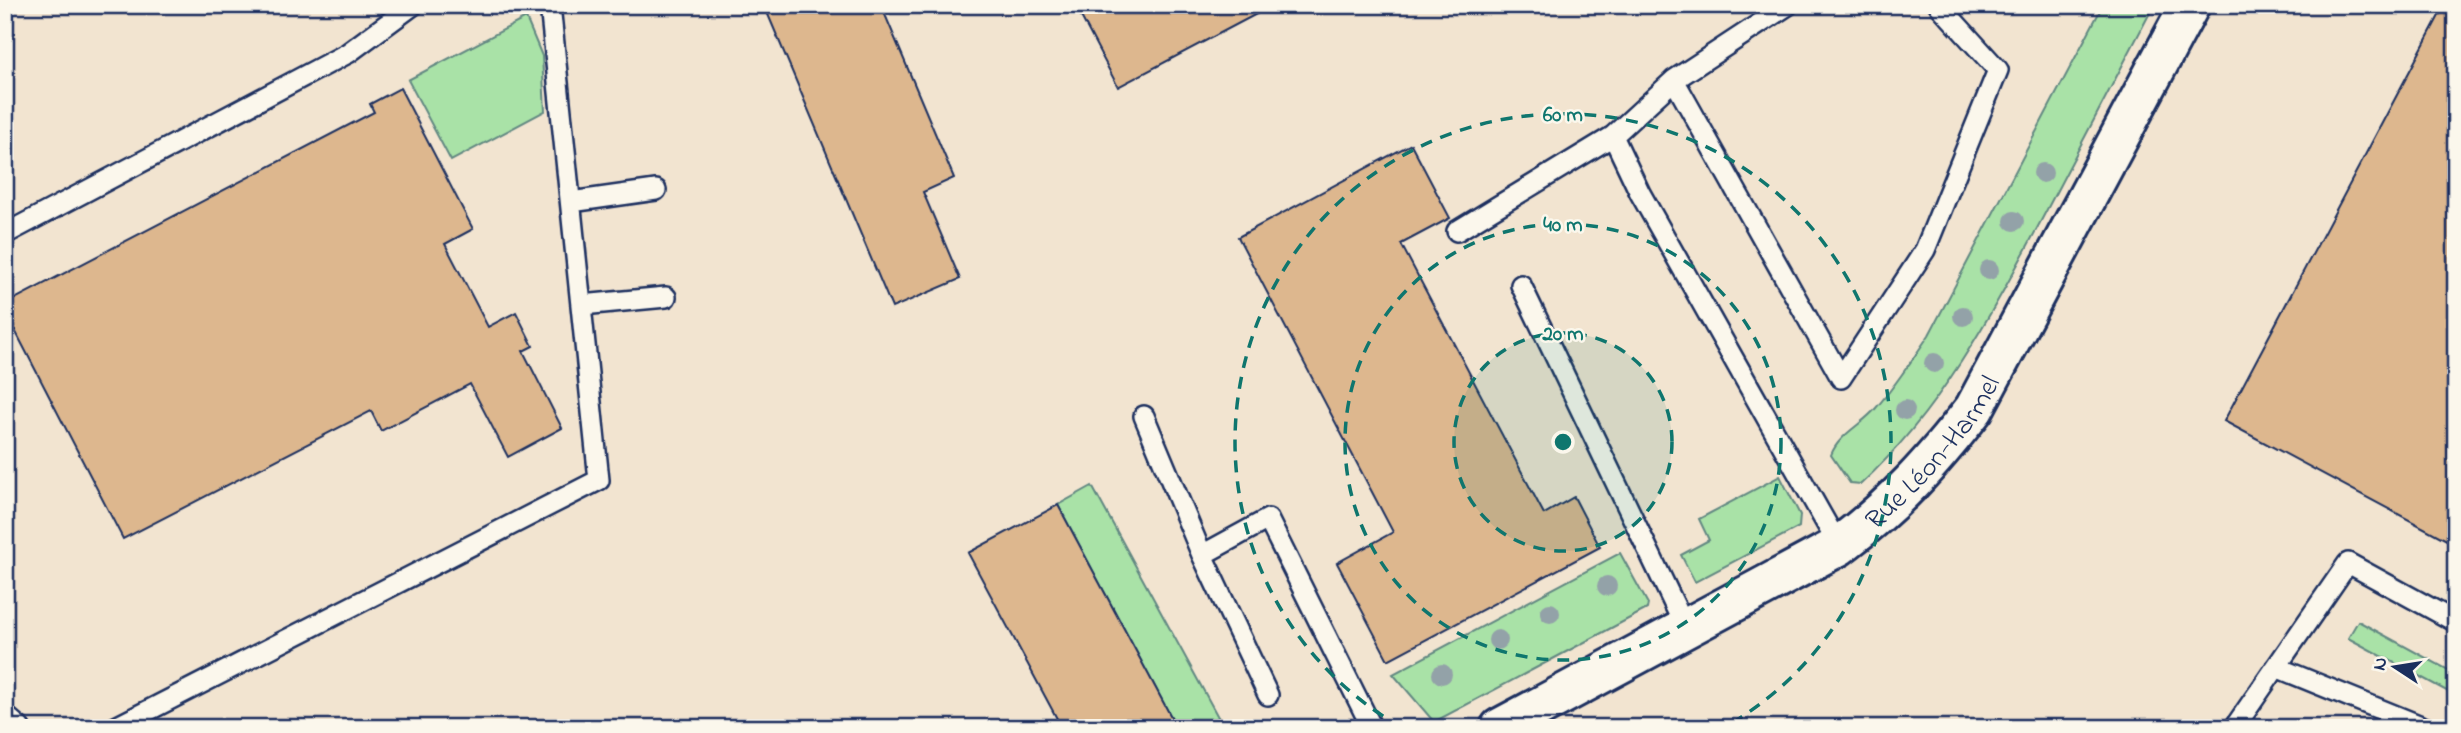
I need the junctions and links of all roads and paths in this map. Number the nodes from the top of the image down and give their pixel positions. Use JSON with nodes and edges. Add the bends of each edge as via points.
{"nodes":[{"id":1,"x":413,"y":5,"type":"edge"},
{"id":2,"x":550,"y":5,"type":"edge"},
{"id":3,"x":1788,"y":5,"type":"edge"},
{"id":4,"x":1939,"y":5,"type":"edge"},
{"id":5,"x":2190,"y":5,"type":"edge"},
{"id":6,"x":1674,"y":80,"type":"junction"},
{"id":7,"x":1613,"y":136,"type":"junction"},
{"id":8,"x":656,"y":190,"type":"dead end"},
{"id":9,"x":570,"y":202,"type":"junction"},
{"id":10,"x":1457,"y":231,"type":"dead end"},
{"id":11,"x":5,"y":234,"type":"edge"},
{"id":12,"x":1521,"y":285,"type":"dead end"},
{"id":13,"x":666,"y":297,"type":"dead end"},
{"id":14,"x":582,"y":305,"type":"junction"},
{"id":15,"x":1144,"y":416,"type":"dead end"},
{"id":16,"x":1839,"y":546,"type":"junction"},
{"id":17,"x":1202,"y":555,"type":"junction"},
{"id":18,"x":2456,"y":622,"type":"edge"},
{"id":19,"x":1686,"y":629,"type":"junction"},
{"id":20,"x":2277,"y":667,"type":"junction"},
{"id":21,"x":1268,"y":695,"type":"dead end"},
{"id":22,"x":5,"y":715,"type":"edge"},
{"id":23,"x":20,"y":728,"type":"edge"},
{"id":24,"x":114,"y":728,"type":"edge"},
{"id":25,"x":1372,"y":728,"type":"edge"},
{"id":26,"x":1500,"y":728,"type":"edge"},
{"id":27,"x":2234,"y":728,"type":"edge"},
{"id":28,"x":2426,"y":728,"type":"edge"}],
"edges":[{"from":1,"to":11,"type":"lane","via":[[348,52]]},
{"from":2,"to":9,"type":"lane"},
{"from":3,"to":6,"type":"lane"},
{"from":4,"to":6,"type":"lane","via":[[1998,70],[1925,250],[1841,377]]},
{"from":5,"to":16,"type":"street","name":"Rue Léon-Harmel","via":[[1974,409],[1928,469],[1878,517]]},
{"from":6,"to":7,"type":"lane"},
{"from":7,"to":10,"type":"lane"},
{"from":7,"to":16,"type":"lane","via":[[1640,193]]},
{"from":8,"to":9,"type":"lane"},
{"from":9,"to":14,"type":"lane"},
{"from":12,"to":19,"type":"lane"},
{"from":13,"to":14,"type":"lane"},
{"from":14,"to":24,"type":"lane","via":[[599,480]]},
{"from":15,"to":17,"type":"lane"},
{"from":16,"to":19,"type":"street","name":"Rue Léon-Harmel"},
{"from":17,"to":21,"type":"lane"},
{"from":17,"to":25,"type":"lane","via":[[1268,519]]},
{"from":18,"to":20,"type":"lane","via":[[2348,563]]},
{"from":19,"to":26,"type":"street","name":"Rue Léon-Harmel"},
{"from":20,"to":27,"type":"lane"},
{"from":20,"to":28,"type":"lane"},
{"from":22,"to":23,"type":"lane"}]}
